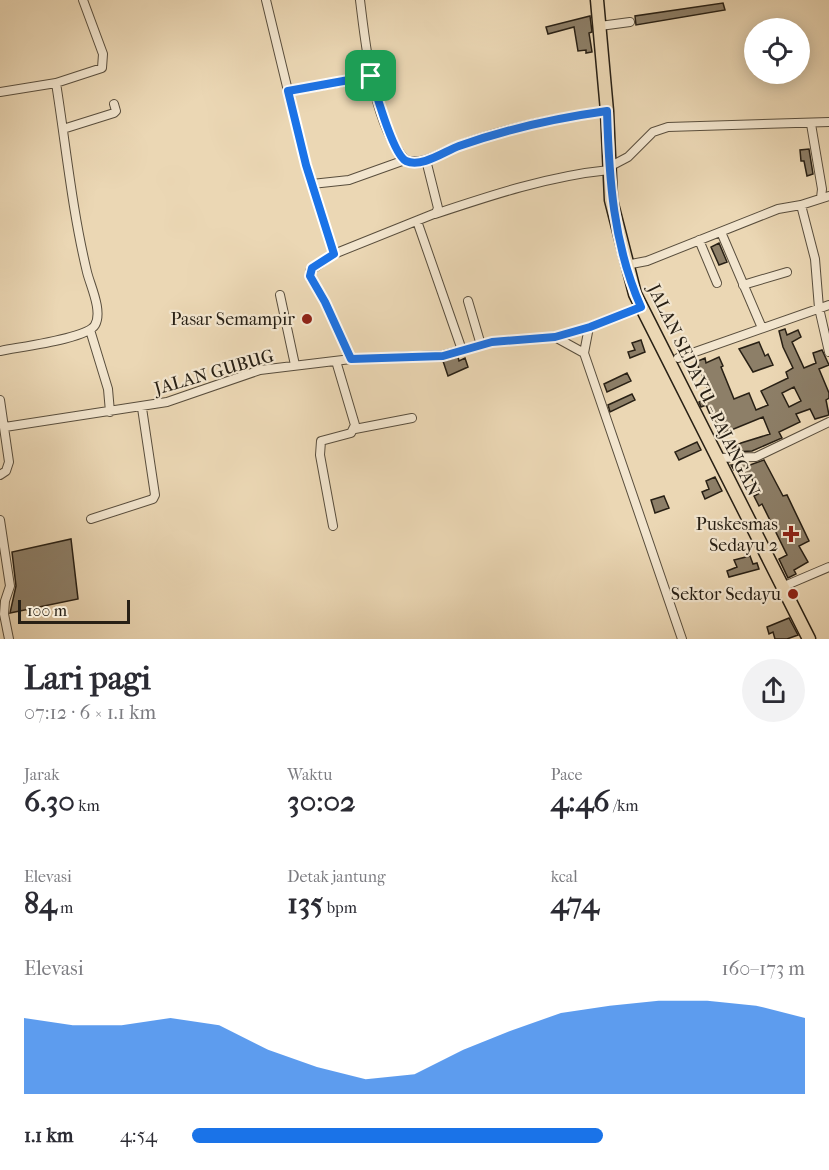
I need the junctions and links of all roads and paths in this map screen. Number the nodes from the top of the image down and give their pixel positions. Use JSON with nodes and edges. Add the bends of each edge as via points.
{"nodes":[{"id":1,"x":83,"y":0,"type":"edge"},
{"id":2,"x":266,"y":0,"type":"edge"},
{"id":3,"x":360,"y":0,"type":"edge"},
{"id":4,"x":597,"y":0,"type":"edge"},
{"id":5,"x":630,"y":22,"type":"dead end"},
{"id":6,"x":600,"y":26,"type":"junction"},
{"id":7,"x":371,"y":76,"type":"junction"},
{"id":8,"x":56,"y":83,"type":"junction"},
{"id":9,"x":288,"y":91,"type":"junction"},
{"id":10,"x":0,"y":92,"type":"edge"},
{"id":11,"x":114,"y":104,"type":"dead end"},
{"id":12,"x":607,"y":111,"type":"junction"},
{"id":13,"x":829,"y":122,"type":"edge"},
{"id":14,"x":811,"y":124,"type":"junction"},
{"id":15,"x":63,"y":129,"type":"junction"},
{"id":16,"x":405,"y":160,"type":"junction"},
{"id":17,"x":426,"y":160,"type":"junction"},
{"id":18,"x":609,"y":168,"type":"junction"},
{"id":19,"x":312,"y":184,"type":"junction"},
{"id":20,"x":825,"y":197,"type":"edge"},
{"id":21,"x":801,"y":205,"type":"junction"},
{"id":22,"x":435,"y":214,"type":"junction"},
{"id":23,"x":417,"y":221,"type":"junction"},
{"id":24,"x":721,"y":232,"type":"junction"},
{"id":25,"x":699,"y":240,"type":"junction"},
{"id":26,"x":334,"y":254,"type":"junction"},
{"id":27,"x":626,"y":265,"type":"junction"},
{"id":28,"x":787,"y":272,"type":"dead end"},
{"id":29,"x":717,"y":283,"type":"dead end"},
{"id":30,"x":743,"y":285,"type":"junction"},
{"id":31,"x":280,"y":296,"type":"dead end"},
{"id":32,"x":468,"y":301,"type":"dead end"},
{"id":33,"x":829,"y":305,"type":"edge"},
{"id":34,"x":641,"y":307,"type":"junction"},
{"id":35,"x":819,"y":308,"type":"junction"},
{"id":36,"x":590,"y":327,"type":"junction"},
{"id":37,"x":762,"y":328,"type":"junction"},
{"id":38,"x":90,"y":330,"type":"junction"},
{"id":39,"x":555,"y":337,"type":"junction"},
{"id":40,"x":482,"y":345,"type":"junction"},
{"id":41,"x":462,"y":350,"type":"junction"},
{"id":42,"x":0,"y":351,"type":"edge"},
{"id":43,"x":829,"y":352,"type":"edge"},
{"id":44,"x":584,"y":353,"type":"junction"},
{"id":45,"x":678,"y":358,"type":"dead end"},
{"id":46,"x":351,"y":359,"type":"junction"},
{"id":47,"x":336,"y":361,"type":"junction"},
{"id":48,"x":295,"y":365,"type":"junction"},
{"id":49,"x":0,"y":400,"type":"edge"},
{"id":50,"x":142,"y":408,"type":"junction"},
{"id":51,"x":110,"y":412,"type":"junction"},
{"id":52,"x":412,"y":418,"type":"dead end"},
{"id":53,"x":829,"y":422,"type":"edge"},
{"id":54,"x":5,"y":427,"type":"junction"},
{"id":55,"x":354,"y":429,"type":"junction"},
{"id":56,"x":717,"y":458,"type":"junction"},
{"id":57,"x":0,"y":476,"type":"edge"},
{"id":58,"x":91,"y":519,"type":"dead end"},
{"id":59,"x":0,"y":520,"type":"edge"},
{"id":60,"x":333,"y":526,"type":"dead end"},
{"id":61,"x":829,"y":567,"type":"edge"},
{"id":62,"x":782,"y":587,"type":"junction"},
{"id":63,"x":9,"y":639,"type":"edge"},
{"id":64,"x":682,"y":639,"type":"edge"},
{"id":65,"x":809,"y":639,"type":"edge"}],
"edges":[{"from":1,"to":8,"type":"street","via":[[104,65],[96,72]]},
{"from":2,"to":9,"type":"street"},
{"from":3,"to":7,"type":"street"},
{"from":4,"to":6,"type":"main road","name":"JALAN SEDAYU - PAJANGAN"},
{"from":5,"to":6,"type":"street"},
{"from":6,"to":12,"type":"main road","name":"JALAN SEDAYU - PAJANGAN"},
{"from":7,"to":9,"type":"street"},
{"from":7,"to":16,"type":"street","via":[[390,134]]},
{"from":8,"to":10,"type":"street"},
{"from":8,"to":15,"type":"street"},
{"from":9,"to":19,"type":"street"},
{"from":11,"to":15,"type":"street","via":[[114,113]]},
{"from":12,"to":17,"type":"street","via":[[528,125]]},
{"from":12,"to":18,"type":"main road","name":"JALAN SEDAYU - PAJANGAN"},
{"from":13,"to":14,"type":"street"},
{"from":14,"to":18,"type":"street","via":[[668,127],[653,132],[628,157]]},
{"from":14,"to":20,"type":"street"},
{"from":15,"to":38,"type":"street","via":[[70,186],[98,313]]},
{"from":16,"to":17,"type":"street"},
{"from":16,"to":19,"type":"street","via":[[349,180]]},
{"from":17,"to":22,"type":"street","via":[[438,208]]},
{"from":18,"to":22,"type":"street","via":[[545,180]]},
{"from":18,"to":27,"type":"main road","name":"JALAN SEDAYU - PAJANGAN","via":[[614,219]]},
{"from":19,"to":26,"type":"street"},
{"from":20,"to":21,"type":"street"},
{"from":21,"to":24,"type":"street","via":[[778,209]]},
{"from":21,"to":35,"type":"street","via":[[815,259]]},
{"from":22,"to":23,"type":"street"},
{"from":23,"to":26,"type":"street"},
{"from":23,"to":41,"type":"street"},
{"from":24,"to":25,"type":"street"},
{"from":24,"to":30,"type":"street"},
{"from":25,"to":27,"type":"street"},
{"from":25,"to":29,"type":"street"},
{"from":26,"to":46,"type":"street","via":[[312,268],[310,276]]},
{"from":27,"to":34,"type":"main road","name":"JALAN SEDAYU - PAJANGAN"},
{"from":28,"to":30,"type":"street"},
{"from":30,"to":37,"type":"street"},
{"from":31,"to":48,"type":"street"},
{"from":32,"to":40,"type":"street"},
{"from":33,"to":35,"type":"street"},
{"from":34,"to":36,"type":"street","name":"JALAN GUBUG"},
{"from":34,"to":56,"type":"main road","name":"JALAN SEDAYU - PAJANGAN"},
{"from":35,"to":37,"type":"street"},
{"from":35,"to":43,"type":"street"},
{"from":36,"to":39,"type":"street","name":"JALAN GUBUG"},
{"from":36,"to":44,"type":"street"},
{"from":37,"to":45,"type":"street"},
{"from":38,"to":42,"type":"street"},
{"from":38,"to":51,"type":"street","via":[[108,389]]},
{"from":39,"to":40,"type":"street","name":"JALAN GUBUG"},
{"from":39,"to":44,"type":"street"},
{"from":40,"to":41,"type":"street","name":"JALAN GUBUG"},
{"from":41,"to":46,"type":"street","name":"JALAN GUBUG","via":[[407,359]]},
{"from":44,"to":64,"type":"street"},
{"from":46,"to":47,"type":"street","name":"JALAN GUBUG"},
{"from":47,"to":48,"type":"street","name":"JALAN GUBUG"},
{"from":47,"to":55,"type":"street"},
{"from":48,"to":50,"type":"street","name":"JALAN GUBUG","via":[[260,370]]},
{"from":49,"to":54,"type":"street"},
{"from":50,"to":51,"type":"street","name":"JALAN GUBUG"},
{"from":50,"to":58,"type":"street","via":[[155,495],[153,499]]},
{"from":51,"to":54,"type":"street","name":"JALAN GUBUG"},
{"from":52,"to":55,"type":"street"},
{"from":53,"to":56,"type":"street","via":[[756,457]]},
{"from":54,"to":57,"type":"street","via":[[9,462]]},
{"from":55,"to":60,"type":"street","via":[[321,441]]},
{"from":56,"to":62,"type":"main road","name":"JALAN SEDAYU - PAJANGAN"},
{"from":59,"to":63,"type":"street","via":[[10,586],[4,614]]},
{"from":61,"to":62,"type":"street"},
{"from":62,"to":65,"type":"main road","name":"JALAN SEDAYU - PAJANGAN"}]}
